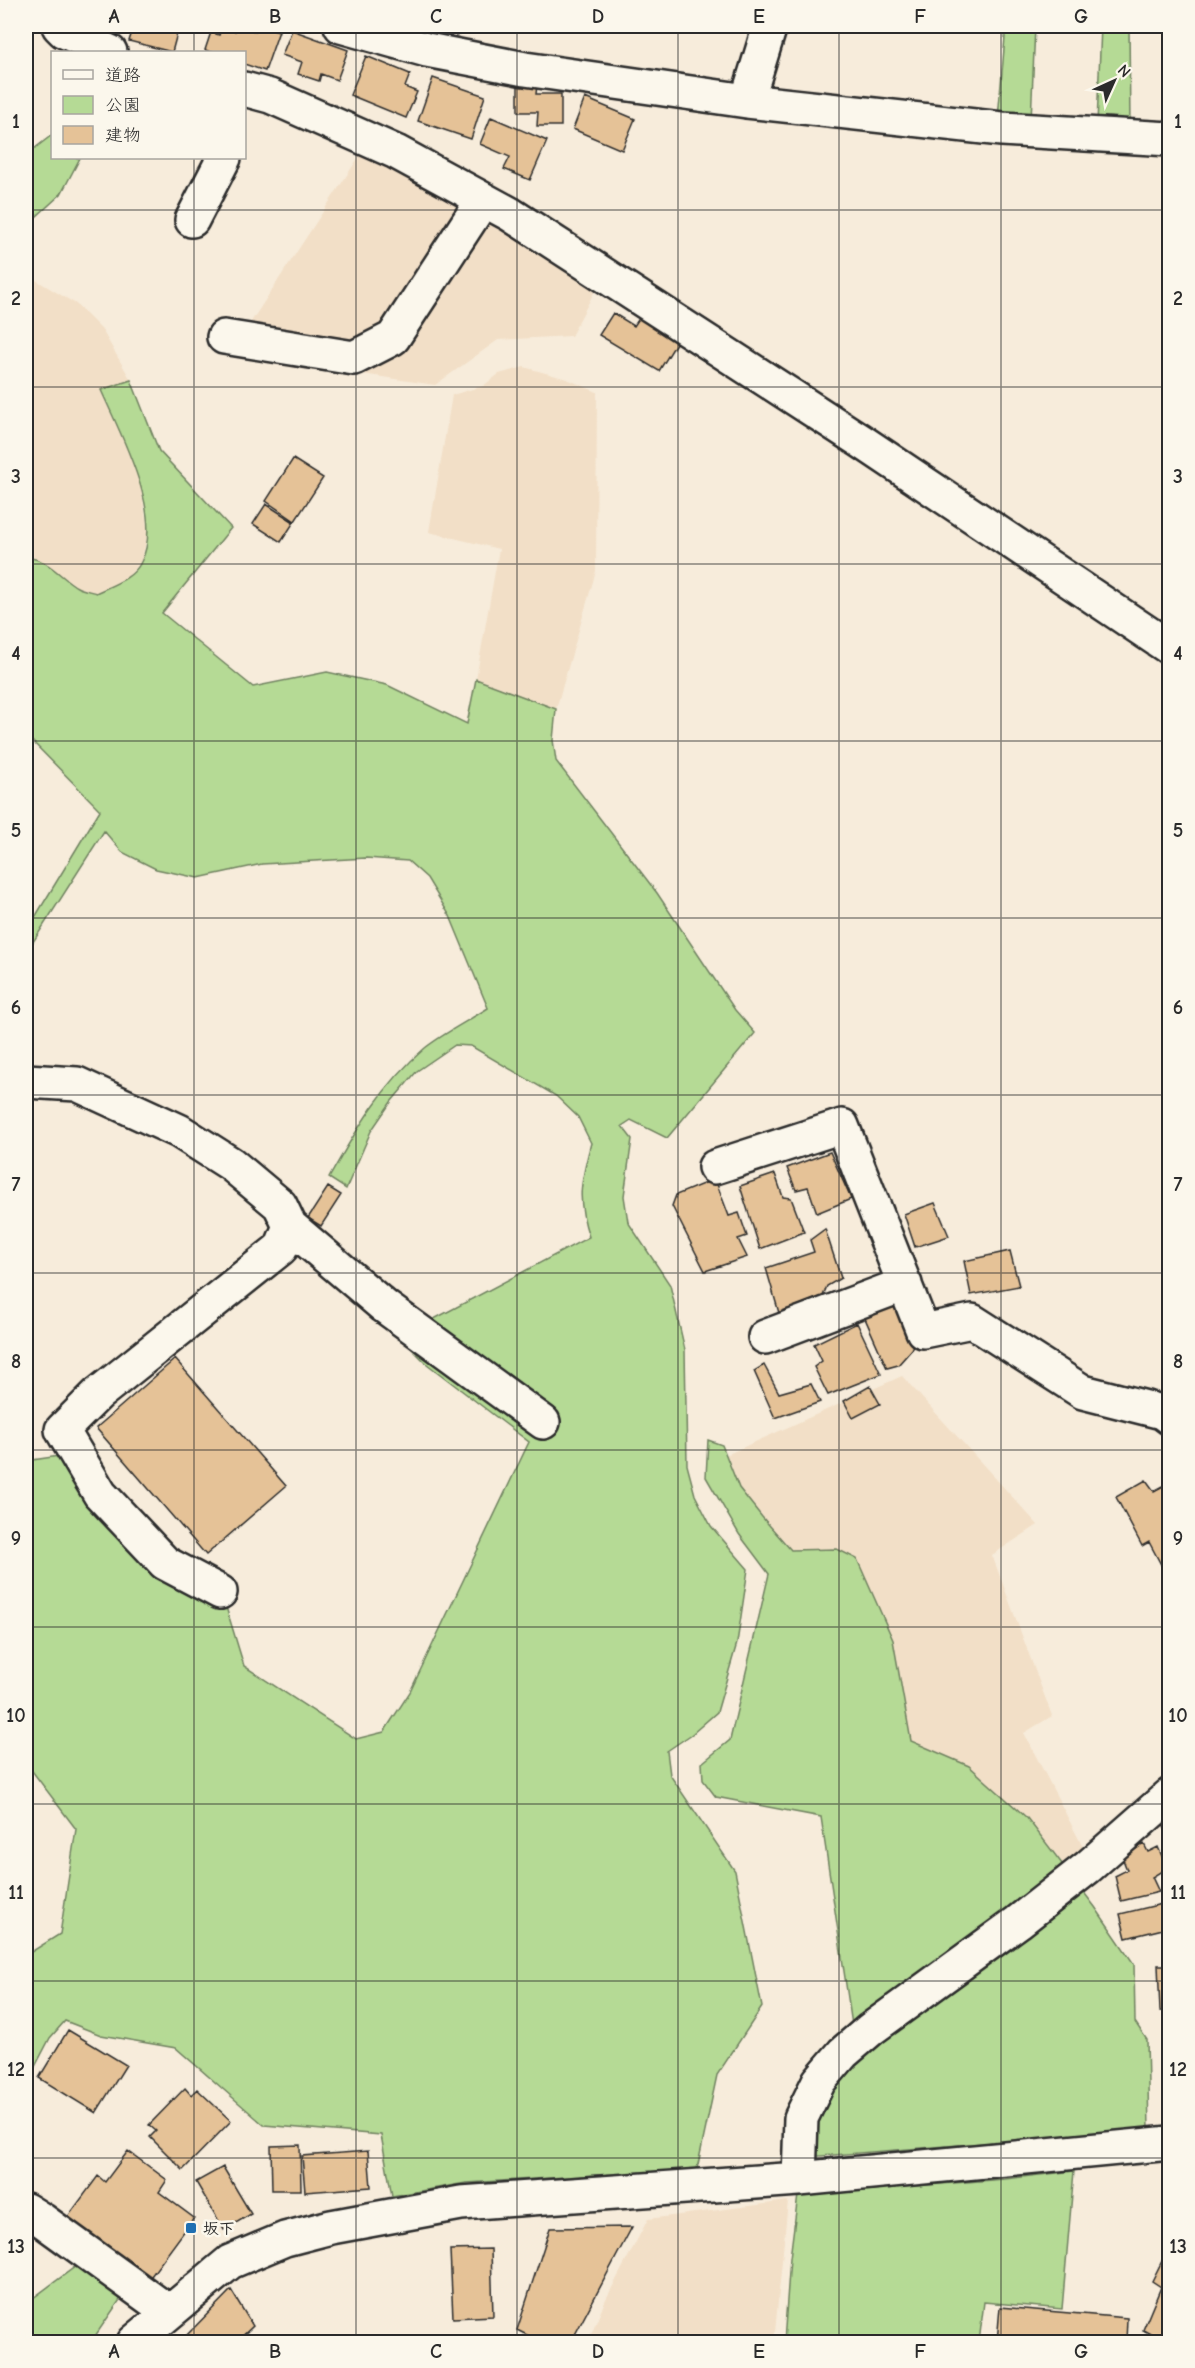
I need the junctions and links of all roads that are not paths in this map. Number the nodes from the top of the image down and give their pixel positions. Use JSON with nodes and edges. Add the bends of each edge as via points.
{"nodes":[{"id":1,"x":59,"y":26,"type":"edge"},
{"id":2,"x":341,"y":26,"type":"edge"},
{"id":3,"x":770,"y":26,"type":"edge"},
{"id":4,"x":108,"y":51,"type":"edge"},
{"id":5,"x":249,"y":100,"type":"edge"},
{"id":6,"x":747,"y":101,"type":"junction"},
{"id":7,"x":1170,"y":139,"type":"edge"},
{"id":8,"x":223,"y":159,"type":"edge"},
{"id":9,"x":483,"y":200,"type":"junction"},
{"id":10,"x":192,"y":220,"type":"dead end"},
{"id":11,"x":225,"y":337,"type":"dead end"},
{"id":12,"x":1170,"y":648,"type":"edge"},
{"id":13,"x":26,"y":1081,"type":"edge"},
{"id":14,"x":716,"y":1167,"type":"dead end"},
{"id":15,"x":290,"y":1226,"type":"junction"},
{"id":16,"x":905,"y":1284,"type":"junction"},
{"id":17,"x":765,"y":1337,"type":"dead end"},
{"id":18,"x":1170,"y":1418,"type":"edge"},
{"id":19,"x":543,"y":1422,"type":"dead end"},
{"id":20,"x":220,"y":1592,"type":"dead end"},
{"id":21,"x":1170,"y":1795,"type":"edge"},
{"id":22,"x":1170,"y":2143,"type":"edge"},
{"id":23,"x":799,"y":2179,"type":"junction"},
{"id":24,"x":26,"y":2210,"type":"edge"},
{"id":25,"x":169,"y":2312,"type":"junction"},
{"id":26,"x":134,"y":2343,"type":"edge"}],
"edges":[{"from":1,"to":4,"type":"street"},
{"from":2,"to":6,"type":"street","via":[[426,50],[525,69]]},
{"from":3,"to":6,"type":"street"},
{"from":5,"to":9,"type":"street","via":[[270,96],[396,152]]},
{"from":6,"to":7,"type":"street","via":[[1002,129]]},
{"from":8,"to":10,"type":"street"},
{"from":9,"to":11,"type":"street","via":[[393,338],[354,358]]},
{"from":9,"to":12,"type":"street","via":[[861,441]]},
{"from":13,"to":15,"type":"street","via":[[77,1084],[179,1131],[231,1164],[280,1205]]},
{"from":14,"to":16,"type":"street","via":[[842,1126]]},
{"from":15,"to":19,"type":"street","via":[[384,1306]]},
{"from":15,"to":20,"type":"street","via":[[281,1248],[98,1394],[62,1430],[100,1494],[165,1563]]},
{"from":16,"to":17,"type":"street"},
{"from":16,"to":18,"type":"street","via":[[923,1331],[972,1321],[1083,1392],[1162,1412]]},
{"from":21,"to":23,"type":"street","via":[[1071,1881],[843,2053],[819,2081],[801,2118]]},
{"from":22,"to":23,"type":"street"},
{"from":23,"to":25,"type":"street","via":[[460,2204],[331,2227],[285,2239],[230,2262]]},
{"from":24,"to":25,"type":"street"},
{"from":25,"to":26,"type":"street"}]}
